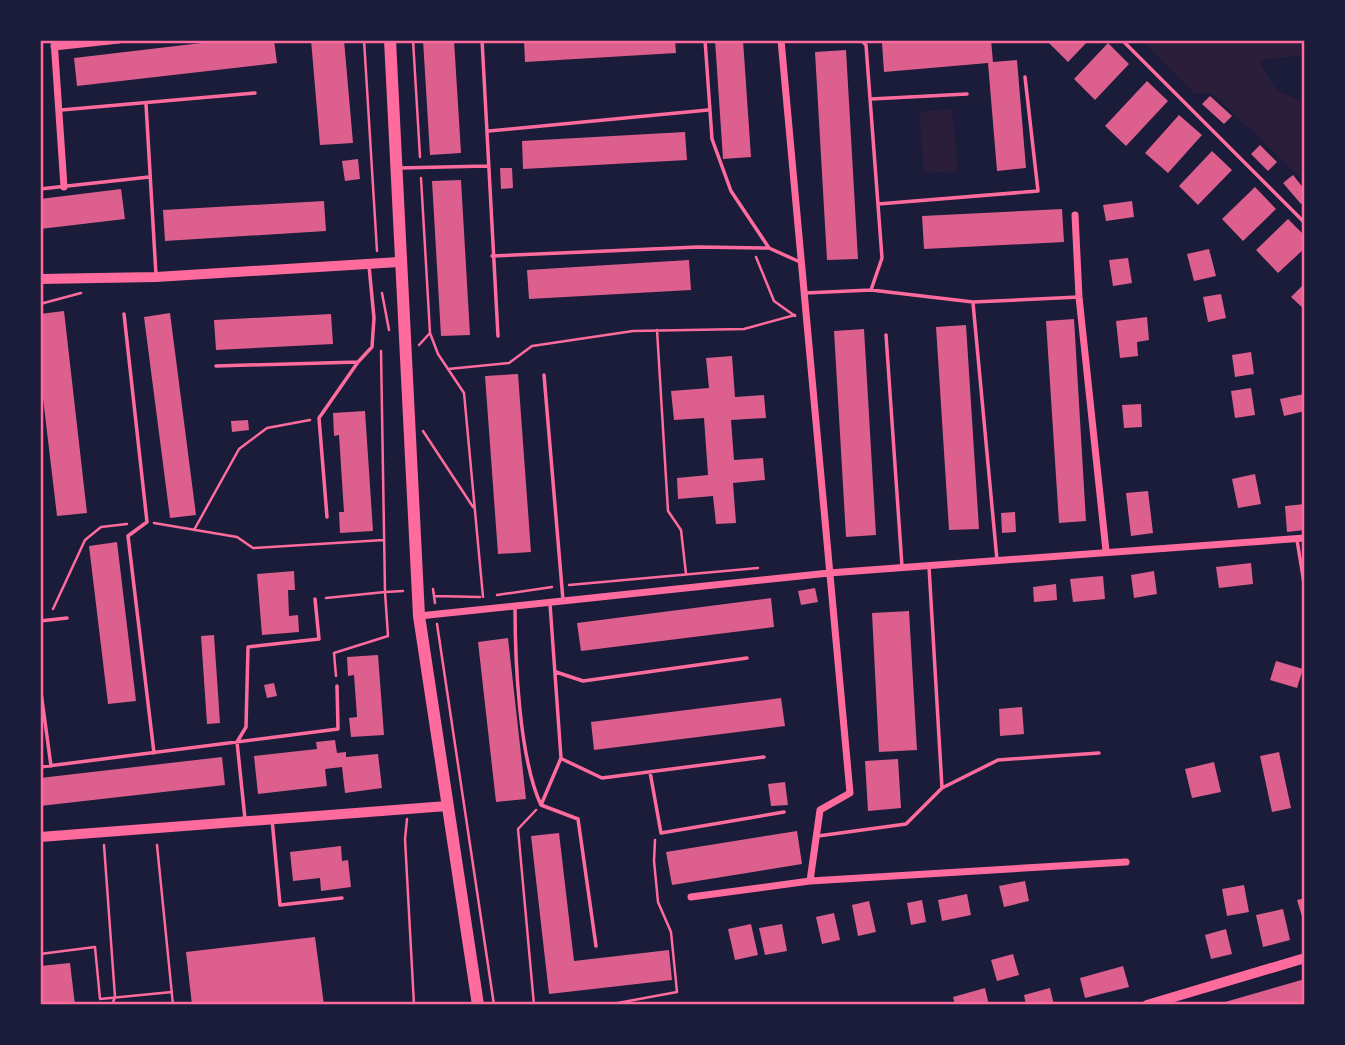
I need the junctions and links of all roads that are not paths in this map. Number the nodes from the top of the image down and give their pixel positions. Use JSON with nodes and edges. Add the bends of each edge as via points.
{"nodes":[{"id":1,"x":119,"y":40,"type":"edge"},
{"id":2,"x":390,"y":40,"type":"edge"},
{"id":3,"x":482,"y":40,"type":"edge"},
{"id":4,"x":705,"y":40,"type":"edge"},
{"id":5,"x":781,"y":40,"type":"edge"},
{"id":6,"x":861,"y":40,"type":"edge"},
{"id":7,"x":1122,"y":40,"type":"edge"},
{"id":8,"x":54,"y":44,"type":"edge"},
{"id":9,"x":1025,"y":77,"type":"dead end"},
{"id":10,"x":255,"y":93,"type":"dead end"},
{"id":11,"x":967,"y":94,"type":"dead end"},
{"id":12,"x":870,"y":99,"type":"junction"},
{"id":13,"x":146,"y":103,"type":"junction"},
{"id":14,"x":58,"y":110,"type":"junction"},
{"id":15,"x":708,"y":110,"type":"junction"},
{"id":16,"x":489,"y":131,"type":"junction"},
{"id":17,"x":488,"y":166,"type":"junction"},
{"id":18,"x":396,"y":169,"type":"junction"},
{"id":19,"x":150,"y":176,"type":"junction"},
{"id":20,"x":64,"y":187,"type":"junction"},
{"id":21,"x":40,"y":190,"type":"edge"},
{"id":22,"x":878,"y":204,"type":"junction"},
{"id":23,"x":1074,"y":215,"type":"dead end"},
{"id":24,"x":1305,"y":223,"type":"edge"},
{"id":25,"x":769,"y":248,"type":"junction"},
{"id":26,"x":492,"y":256,"type":"junction"},
{"id":27,"x":399,"y":262,"type":"junction"},
{"id":28,"x":802,"y":263,"type":"junction"},
{"id":29,"x":369,"y":264,"type":"junction"},
{"id":30,"x":156,"y":277,"type":"junction"},
{"id":31,"x":40,"y":279,"type":"edge"},
{"id":32,"x":871,"y":290,"type":"junction"},
{"id":33,"x":803,"y":293,"type":"junction"},
{"id":34,"x":1079,"y":297,"type":"junction"},
{"id":35,"x":973,"y":302,"type":"junction"},
{"id":36,"x":124,"y":314,"type":"dead end"},
{"id":37,"x":886,"y":335,"type":"dead end"},
{"id":38,"x":498,"y":336,"type":"dead end"},
{"id":39,"x":358,"y":362,"type":"junction"},
{"id":40,"x":216,"y":366,"type":"dead end"},
{"id":41,"x":544,"y":375,"type":"dead end"},
{"id":42,"x":327,"y":517,"type":"dead end"},
{"id":43,"x":1301,"y":538,"type":"edge"},
{"id":44,"x":1105,"y":551,"type":"junction"},
{"id":45,"x":997,"y":562,"type":"junction"},
{"id":46,"x":929,"y":566,"type":"junction"},
{"id":47,"x":902,"y":568,"type":"junction"},
{"id":48,"x":829,"y":573,"type":"junction"},
{"id":49,"x":1305,"y":589,"type":"edge"},
{"id":50,"x":315,"y":599,"type":"road end"},
{"id":51,"x":564,"y":603,"type":"junction"},
{"id":52,"x":550,"y":604,"type":"junction"},
{"id":53,"x":515,"y":607,"type":"junction"},
{"id":54,"x":419,"y":616,"type":"junction"},
{"id":55,"x":67,"y":618,"type":"dead end"},
{"id":56,"x":40,"y":621,"type":"edge"},
{"id":57,"x":747,"y":658,"type":"dead end"},
{"id":58,"x":555,"y":671,"type":"junction"},
{"id":59,"x":40,"y":685,"type":"edge"},
{"id":60,"x":337,"y":686,"type":"road end"},
{"id":61,"x":237,"y":742,"type":"junction"},
{"id":62,"x":155,"y":753,"type":"junction"},
{"id":63,"x":1099,"y":753,"type":"dead end"},
{"id":64,"x":764,"y":757,"type":"dead end"},
{"id":65,"x":561,"y":758,"type":"junction"},
{"id":66,"x":51,"y":766,"type":"junction"},
{"id":67,"x":40,"y":767,"type":"edge"},
{"id":68,"x":650,"y":772,"type":"junction"},
{"id":69,"x":942,"y":788,"type":"junction"},
{"id":70,"x":541,"y":805,"type":"junction"},
{"id":71,"x":447,"y":806,"type":"junction"},
{"id":72,"x":784,"y":812,"type":"dead end"},
{"id":73,"x":272,"y":819,"type":"junction"},
{"id":74,"x":246,"y":821,"type":"junction"},
{"id":75,"x":816,"y":836,"type":"junction"},
{"id":76,"x":40,"y":837,"type":"edge"},
{"id":77,"x":1126,"y":862,"type":"dead end"},
{"id":78,"x":810,"y":881,"type":"junction"},
{"id":79,"x":691,"y":897,"type":"dead end"},
{"id":80,"x":342,"y":898,"type":"dead end"},
{"id":81,"x":596,"y":946,"type":"dead end"},
{"id":82,"x":1305,"y":958,"type":"edge"},
{"id":83,"x":478,"y":1005,"type":"edge"},
{"id":84,"x":1147,"y":1005,"type":"edge"}],
"edges":[{"from":1,"to":8,"type":"street"},
{"from":2,"to":18,"type":"main road"},
{"from":3,"to":16,"type":"lane"},
{"from":4,"to":15,"type":"lane"},
{"from":5,"to":28,"type":"street"},
{"from":6,"to":12,"type":"lane","via":[[866,45]]},
{"from":7,"to":24,"type":"lane"},
{"from":8,"to":14,"type":"street"},
{"from":9,"to":22,"type":"lane","via":[[1038,191]]},
{"from":10,"to":13,"type":"lane"},
{"from":11,"to":12,"type":"lane"},
{"from":12,"to":22,"type":"lane"},
{"from":13,"to":14,"type":"lane"},
{"from":13,"to":19,"type":"lane"},
{"from":14,"to":20,"type":"street"},
{"from":15,"to":16,"type":"lane"},
{"from":15,"to":25,"type":"lane","via":[[712,139],[732,191]]},
{"from":16,"to":17,"type":"lane"},
{"from":17,"to":18,"type":"lane"},
{"from":17,"to":26,"type":"lane"},
{"from":18,"to":27,"type":"main road"},
{"from":19,"to":20,"type":"lane"},
{"from":19,"to":30,"type":"lane"},
{"from":20,"to":21,"type":"lane"},
{"from":22,"to":32,"type":"lane","via":[[882,258]]},
{"from":23,"to":34,"type":"street"},
{"from":25,"to":26,"type":"lane"},
{"from":25,"to":28,"type":"lane"},
{"from":26,"to":38,"type":"lane"},
{"from":27,"to":29,"type":"street"},
{"from":27,"to":54,"type":"main road"},
{"from":28,"to":33,"type":"street"},
{"from":29,"to":30,"type":"street"},
{"from":29,"to":39,"type":"lane","via":[[372,347]]},
{"from":30,"to":31,"type":"street"},
{"from":32,"to":33,"type":"lane"},
{"from":32,"to":35,"type":"lane"},
{"from":33,"to":48,"type":"street"},
{"from":34,"to":35,"type":"lane"},
{"from":34,"to":44,"type":"street"},
{"from":35,"to":45,"type":"lane"},
{"from":36,"to":62,"type":"lane","via":[[147,522],[128,536]]},
{"from":37,"to":47,"type":"lane"},
{"from":39,"to":40,"type":"lane"},
{"from":39,"to":42,"type":"lane","via":[[318,418]]},
{"from":41,"to":51,"type":"lane"},
{"from":43,"to":44,"type":"street"},
{"from":43,"to":49,"type":"lane"},
{"from":44,"to":45,"type":"street"},
{"from":45,"to":46,"type":"street"},
{"from":46,"to":47,"type":"street"},
{"from":46,"to":69,"type":"lane"},
{"from":47,"to":48,"type":"street"},
{"from":48,"to":51,"type":"street"},
{"from":48,"to":75,"type":"street","via":[[850,793],[820,810]]},
{"from":50,"to":61,"type":"lane","via":[[319,639],[248,648],[246,727]]},
{"from":51,"to":52,"type":"street"},
{"from":52,"to":53,"type":"street"},
{"from":52,"to":58,"type":"lane"},
{"from":53,"to":54,"type":"street"},
{"from":53,"to":70,"type":"lane","via":[[515,653],[531,784]]},
{"from":54,"to":71,"type":"main road"},
{"from":55,"to":56,"type":"lane"},
{"from":57,"to":58,"type":"lane","via":[[583,681]]},
{"from":58,"to":65,"type":"lane"},
{"from":59,"to":66,"type":"lane"},
{"from":60,"to":61,"type":"lane","via":[[338,729]]},
{"from":61,"to":62,"type":"lane"},
{"from":61,"to":74,"type":"lane"},
{"from":62,"to":66,"type":"lane"},
{"from":63,"to":69,"type":"lane","via":[[998,760]]},
{"from":64,"to":68,"type":"lane"},
{"from":65,"to":68,"type":"lane","via":[[602,778]]},
{"from":65,"to":70,"type":"lane"},
{"from":66,"to":67,"type":"lane"},
{"from":68,"to":72,"type":"lane","via":[[661,833]]},
{"from":69,"to":75,"type":"lane","via":[[906,824]]},
{"from":70,"to":81,"type":"lane","via":[[578,819]]},
{"from":71,"to":73,"type":"street"},
{"from":71,"to":83,"type":"main road"},
{"from":73,"to":74,"type":"street"},
{"from":73,"to":80,"type":"lane","via":[[280,905]]},
{"from":74,"to":76,"type":"street"},
{"from":75,"to":78,"type":"street"},
{"from":77,"to":78,"type":"street"},
{"from":78,"to":79,"type":"street"},
{"from":82,"to":84,"type":"street"}]}
